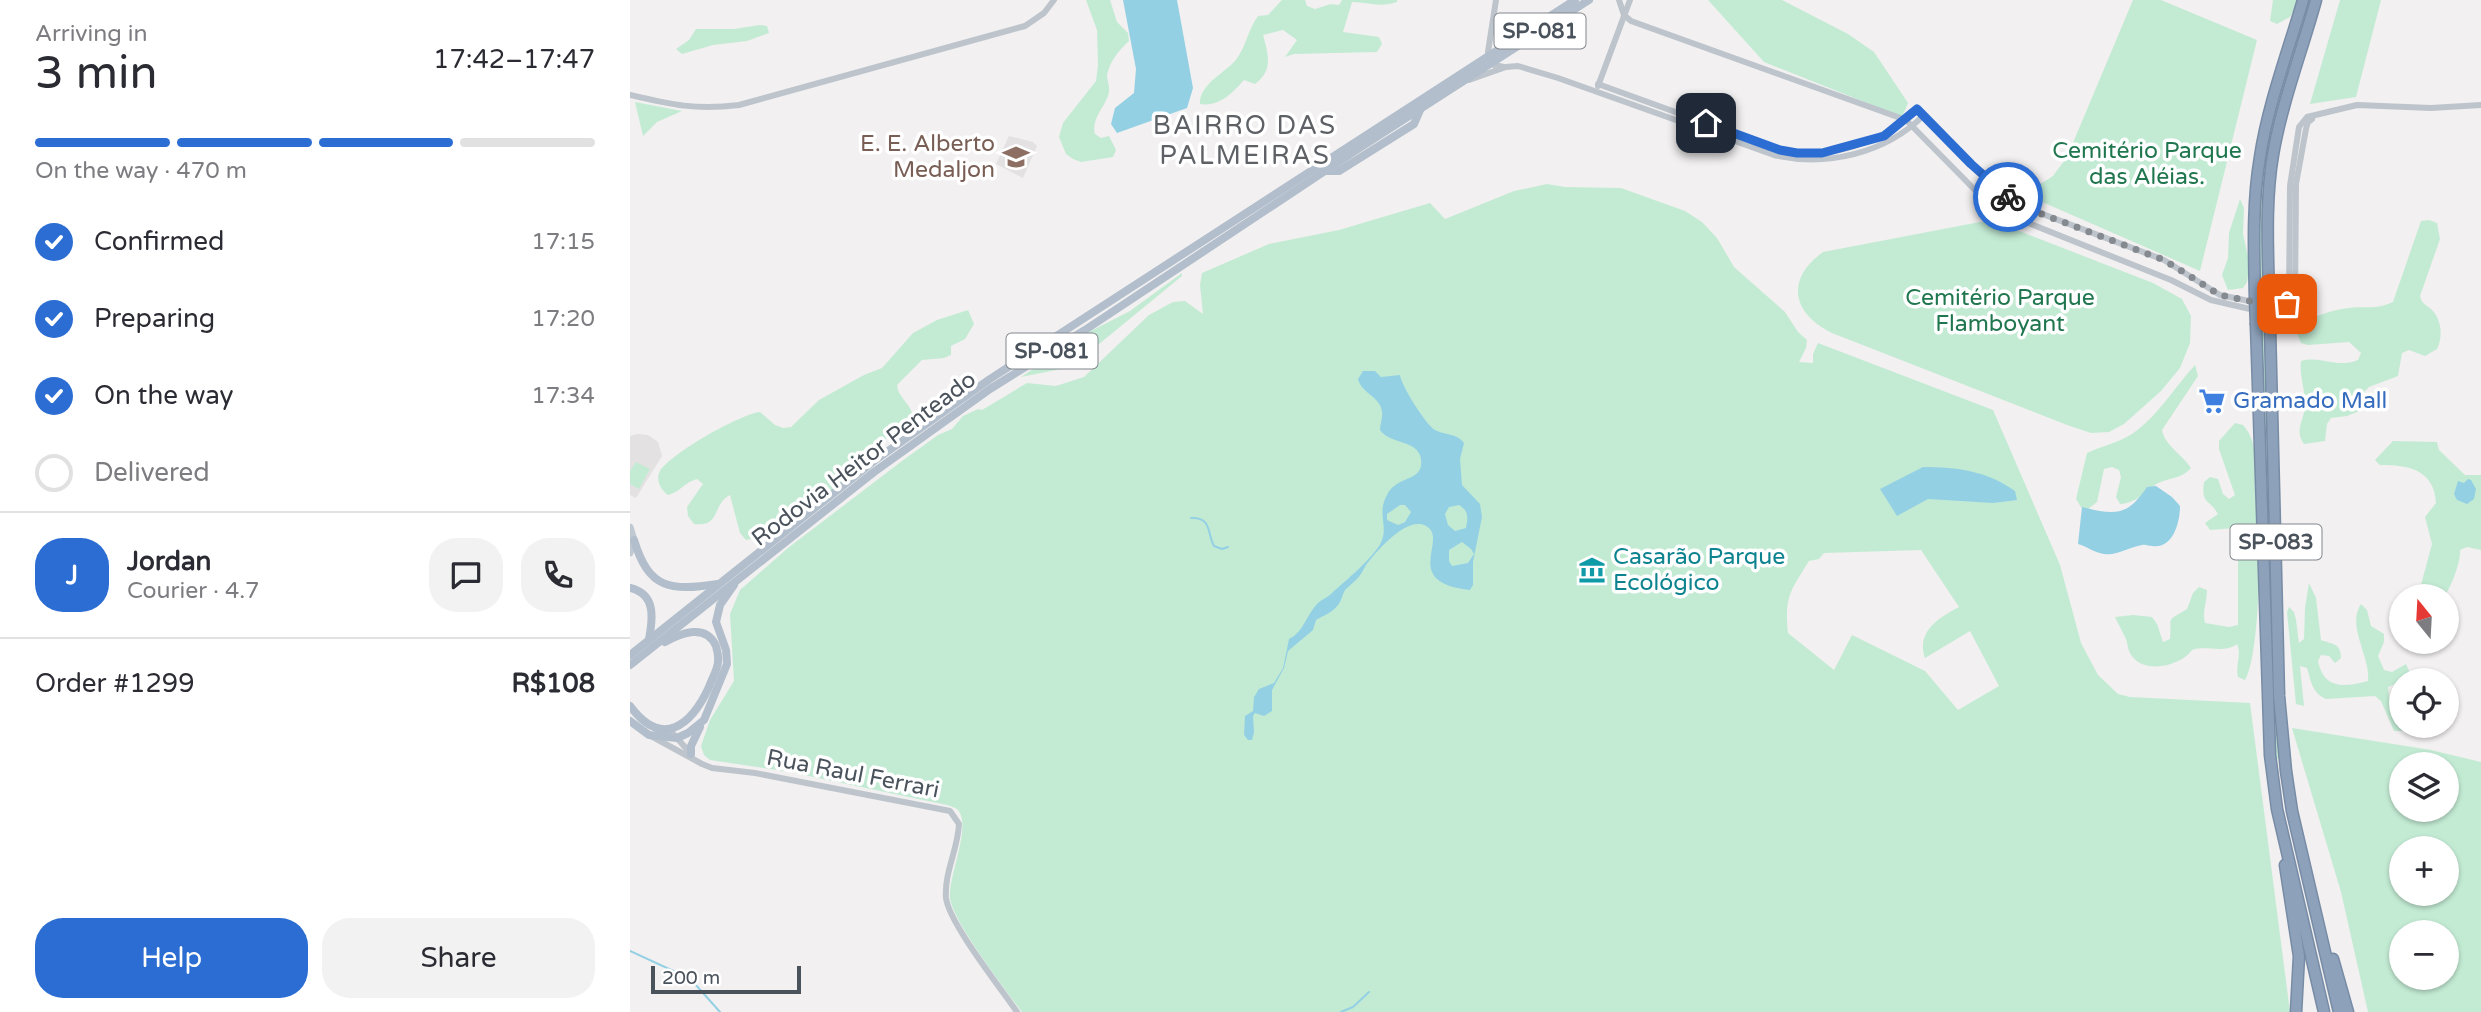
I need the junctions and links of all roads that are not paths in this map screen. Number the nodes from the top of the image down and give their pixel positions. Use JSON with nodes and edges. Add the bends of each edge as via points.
{"nodes":[{"id":1,"x":1054,"y":0,"type":"edge"},
{"id":2,"x":1496,"y":0,"type":"edge"},
{"id":3,"x":1575,"y":0,"type":"edge"},
{"id":4,"x":1588,"y":0,"type":"edge"},
{"id":5,"x":1619,"y":0,"type":"edge"},
{"id":6,"x":1630,"y":0,"type":"edge"},
{"id":7,"x":2302,"y":0,"type":"edge"},
{"id":8,"x":2316,"y":0,"type":"edge"},
{"id":9,"x":2322,"y":0,"type":"edge"},
{"id":10,"x":1624,"y":15,"type":"junction"},
{"id":11,"x":1490,"y":59,"type":"junction"},
{"id":12,"x":1506,"y":67,"type":"junction"},
{"id":13,"x":1456,"y":85,"type":"junction"},
{"id":14,"x":1597,"y":88,"type":"junction"},
{"id":15,"x":630,"y":95,"type":"edge"},
{"id":16,"x":2287,"y":101,"type":"junction"},
{"id":17,"x":2481,"y":105,"type":"edge"},
{"id":18,"x":1924,"y":115,"type":"junction"},
{"id":19,"x":1906,"y":120,"type":"junction"},
{"id":20,"x":1913,"y":126,"type":"junction"},
{"id":21,"x":1971,"y":164,"type":"junction"},
{"id":22,"x":1960,"y":175,"type":"junction"},
{"id":23,"x":2136,"y":249,"type":"junction"},
{"id":24,"x":2130,"y":263,"type":"junction"},
{"id":25,"x":2293,"y":275,"type":"junction"},
{"id":26,"x":630,"y":527,"type":"edge"},
{"id":27,"x":634,"y":540,"type":"junction"},
{"id":28,"x":630,"y":553,"type":"edge"},
{"id":29,"x":739,"y":577,"type":"junction"},
{"id":30,"x":721,"y":583,"type":"junction"},
{"id":31,"x":630,"y":588,"type":"edge"},
{"id":32,"x":649,"y":639,"type":"junction"},
{"id":33,"x":649,"y":650,"type":"junction"},
{"id":34,"x":630,"y":655,"type":"edge"},
{"id":35,"x":630,"y":665,"type":"edge"},
{"id":36,"x":630,"y":706,"type":"edge"},
{"id":37,"x":704,"y":720,"type":"junction"},
{"id":38,"x":630,"y":721,"type":"edge"},
{"id":39,"x":630,"y":727,"type":"edge"},
{"id":40,"x":669,"y":729,"type":"junction"},
{"id":41,"x":646,"y":734,"type":"junction"},
{"id":42,"x":677,"y":738,"type":"junction"},
{"id":43,"x":693,"y":756,"type":"junction"},
{"id":44,"x":2277,"y":809,"type":"junction"},
{"id":45,"x":2307,"y":873,"type":"junction"},
{"id":46,"x":1017,"y":1012,"type":"edge"},
{"id":47,"x":2296,"y":1012,"type":"edge"},
{"id":48,"x":2325,"y":1012,"type":"edge"},
{"id":49,"x":2339,"y":1012,"type":"edge"},
{"id":50,"x":2348,"y":1012,"type":"edge"}],
"edges":[{"from":1,"to":15,"type":"street","via":[[1025,26],[739,105],[687,108]]},
{"from":2,"to":11,"type":"street"},
{"from":3,"to":11,"type":"main road","name":"Rodovia Heitor Penteado","number":"SP-081"},
{"from":4,"to":11,"type":"main road","name":"Rodovia Heitor Penteado","number":"SP-081"},
{"from":5,"to":10,"type":"street"},
{"from":6,"to":10,"type":"street"},
{"from":7,"to":44,"type":"highway","number":"SP-083","bridge":true,"via":[[2260,158],[2255,212],[2270,755]]},
{"from":8,"to":16,"type":"highway","number":"SP-083"},
{"from":9,"to":16,"type":"highway"},
{"from":10,"to":14,"type":"street"},
{"from":10,"to":19,"type":"street","via":[[1631,22]]},
{"from":11,"to":12,"type":"street"},
{"from":11,"to":13,"type":"main road","name":"Rodovia Heitor Penteado","number":"SP-081"},
{"from":11,"to":30,"type":"main road","name":"Rodovia Heitor Penteado","number":"SP-081","via":[[990,379],[874,461]]},
{"from":12,"to":13,"type":"street"},
{"from":12,"to":14,"type":"street","via":[[1533,69]]},
{"from":13,"to":29,"type":"main road","name":"Rodovia Heitor Penteado","number":"SP-081","via":[[990,389]]},
{"from":14,"to":19,"type":"street","via":[[1797,153],[1822,153],[1884,136]]},
{"from":14,"to":20,"type":"street","via":[[1762,151],[1798,160],[1854,153],[1887,143]]},
{"from":16,"to":45,"type":"highway","number":"SP-083","bridge":true,"via":[[2273,155],[2268,203],[2279,696],[2292,811]]},
{"from":17,"to":25,"type":"street","via":[[2357,104],[2318,114],[2308,122],[2293,177]]},
{"from":18,"to":19,"type":"street","via":[[1917,109]]},
{"from":18,"to":20,"type":"street"},
{"from":18,"to":21,"type":"street"},
{"from":19,"to":20,"type":"street"},
{"from":20,"to":22,"type":"street"},
{"from":21,"to":22,"type":"street"},
{"from":21,"to":23,"type":"street","via":[[2024,207]]},
{"from":22,"to":24,"type":"street","via":[[1999,211]]},
{"from":23,"to":24,"type":"street"},
{"from":23,"to":25,"type":"street","via":[[2164,260],[2220,295],[2278,307],[2287,304]]},
{"from":24,"to":25,"type":"street","via":[[2211,300],[2276,315],[2289,313],[2295,299]]},
{"from":26,"to":27,"type":"main road"},
{"from":27,"to":28,"type":"main road"},
{"from":27,"to":30,"type":"main road","via":[[639,559],[659,582],[692,588]]},
{"from":29,"to":33,"type":"main road","name":"Rodovia Heitor Penteado","number":"SP-081"},
{"from":29,"to":37,"type":"main road","via":[[717,614],[727,664]]},
{"from":30,"to":32,"type":"main road","name":"Rodovia Heitor Penteado","number":"SP-081"},
{"from":31,"to":32,"type":"main road","via":[[650,602]]},
{"from":32,"to":34,"type":"main road","name":"Rodovia Heitor Penteado","number":"SP-081"},
{"from":33,"to":35,"type":"main road","name":"Rodovia Heitor Penteado","number":"SP-081"},
{"from":33,"to":40,"type":"main road","via":[[692,632],[708,635],[717,649],[718,667],[701,704],[690,720]]},
{"from":36,"to":40,"type":"main road","via":[[643,721]]},
{"from":37,"to":42,"type":"main road"},
{"from":37,"to":43,"type":"main road","via":[[693,740]]},
{"from":38,"to":41,"type":"main road"},
{"from":39,"to":41,"type":"main road"},
{"from":40,"to":42,"type":"street"},
{"from":41,"to":42,"type":"main road"},
{"from":41,"to":43,"type":"street","name":"Rua Raul Ferrari"},
{"from":42,"to":43,"type":"street"},
{"from":43,"to":46,"type":"street","name":"Rua Raul Ferrari","via":[[712,768],[950,811],[959,824],[947,886],[949,908]]},
{"from":44,"to":47,"type":"highway","via":[[2299,956]]},
{"from":44,"to":48,"type":"highway","number":"SP-083"},
{"from":45,"to":49,"type":"highway","number":"SP-083"},
{"from":45,"to":50,"type":"highway"}]}
